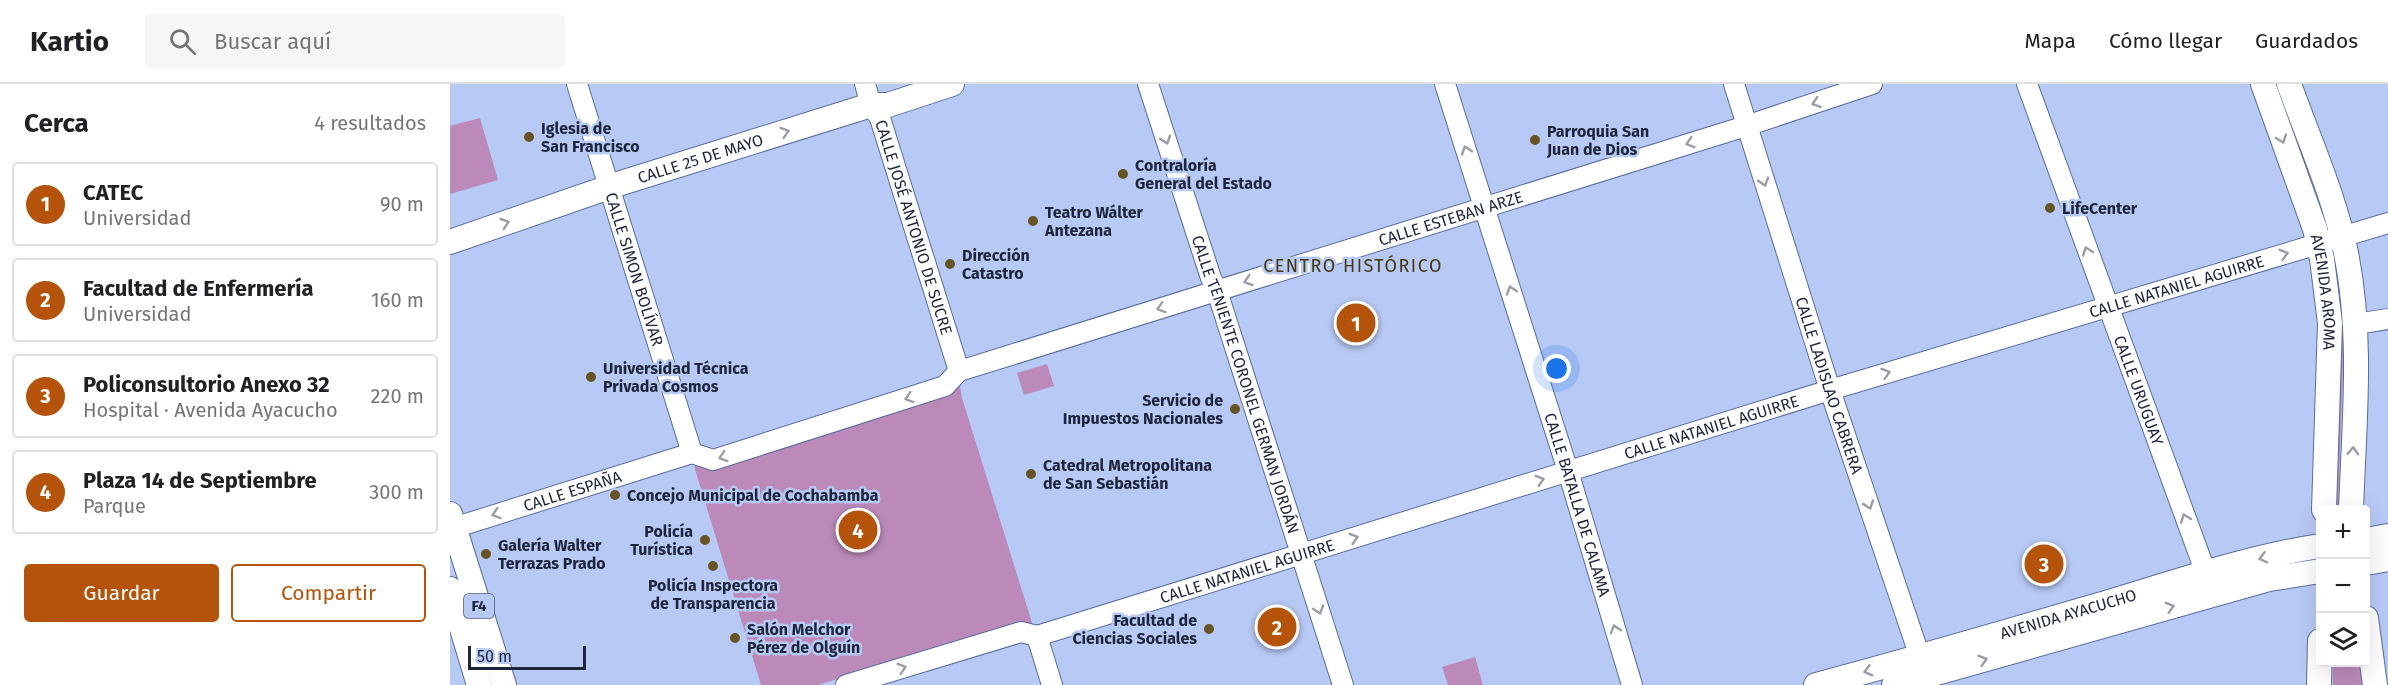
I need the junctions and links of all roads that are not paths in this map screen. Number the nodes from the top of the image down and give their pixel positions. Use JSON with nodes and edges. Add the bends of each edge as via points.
{"nodes":[{"id":1,"x":577,"y":84,"type":"edge"},
{"id":2,"x":952,"y":84,"type":"edge"},
{"id":3,"x":1148,"y":84,"type":"edge"},
{"id":4,"x":1445,"y":84,"type":"edge"},
{"id":5,"x":1734,"y":84,"type":"edge"},
{"id":6,"x":1872,"y":84,"type":"edge"},
{"id":7,"x":2027,"y":84,"type":"edge"},
{"id":8,"x":2263,"y":84,"type":"edge"},
{"id":9,"x":2289,"y":84,"type":"edge"},
{"id":10,"x":868,"y":95,"type":"edge"},
{"id":11,"x":1746,"y":126,"type":"junction"},
{"id":12,"x":609,"y":188,"type":"junction"},
{"id":13,"x":1484,"y":206,"type":"junction"},
{"id":14,"x":2388,"y":223,"type":"edge"},
{"id":15,"x":2330,"y":240,"type":"junction"},
{"id":16,"x":450,"y":242,"type":"edge"},
{"id":17,"x":1217,"y":291,"type":"junction"},
{"id":18,"x":2107,"y":306,"type":"junction"},
{"id":19,"x":2388,"y":319,"type":"edge"},
{"id":20,"x":2356,"y":324,"type":"junction"},
{"id":21,"x":959,"y":371,"type":"junction"},
{"id":22,"x":1830,"y":390,"type":"junction"},
{"id":23,"x":692,"y":453,"type":"junction"},
{"id":24,"x":1568,"y":471,"type":"junction"},
{"id":25,"x":2324,"y":505,"type":"edge"},
{"id":26,"x":2351,"y":505,"type":"edge"},
{"id":27,"x":452,"y":524,"type":"edge"},
{"id":28,"x":2388,"y":536,"type":"edge"},
{"id":29,"x":2370,"y":539,"type":"edge"},
{"id":30,"x":2316,"y":547,"type":"edge"},
{"id":31,"x":1301,"y":554,"type":"junction"},
{"id":32,"x":2388,"y":559,"type":"edge"},
{"id":33,"x":2370,"y":562,"type":"edge"},
{"id":34,"x":2316,"y":572,"type":"edge"},
{"id":35,"x":2210,"y":584,"type":"junction"},
{"id":36,"x":450,"y":589,"type":"edge"},
{"id":37,"x":1037,"y":636,"type":"junction"},
{"id":38,"x":2370,"y":648,"type":"edge"},
{"id":39,"x":2319,"y":667,"type":"edge"},
{"id":40,"x":1925,"y":673,"type":"edge"},
{"id":41,"x":480,"y":685,"type":"edge"},
{"id":42,"x":503,"y":685,"type":"edge"},
{"id":43,"x":846,"y":685,"type":"edge"},
{"id":44,"x":1053,"y":685,"type":"edge"},
{"id":45,"x":1343,"y":685,"type":"edge"},
{"id":46,"x":1632,"y":685,"type":"edge"},
{"id":47,"x":1816,"y":685,"type":"edge"},
{"id":48,"x":1894,"y":685,"type":"edge"},
{"id":49,"x":2319,"y":685,"type":"edge"},
{"id":50,"x":2375,"y":685,"type":"edge"}],
"edges":[{"from":1,"to":12,"type":"street","name":"CALLE SIMON BOLÍVAR"},
{"from":2,"to":10,"type":"main road","name":"CALLE 25 DE MAYO","via":[[888,105]]},
{"from":3,"to":17,"type":"street","name":"CALLE TENIENTE CORONEL GERMAN JORDÁN","one_way":true},
{"from":13,"to":4,"type":"street","name":"CALLE BATALLA DE CALAMA","one_way":true},
{"from":5,"to":11,"type":"street","name":"CALLE LADISLAO CABRERA"},
{"from":6,"to":11,"type":"street","name":"CALLE ESTEBAN ARZE","one_way":true},
{"from":18,"to":7,"type":"street","name":"CALLE URUGUAY","one_way":true},
{"from":8,"to":15,"type":"main road","name":"AVENIDA AROMA","one_way":true},
{"from":9,"to":15,"type":"main road","name":"AVENIDA AROMA","via":[[2338,222]]},
{"from":12,"to":10,"type":"main road","name":"CALLE 25 DE MAYO","one_way":true},
{"from":10,"to":21,"type":"street","name":"CALLE JOSÉ ANTONIO DE SUCRE","via":[[880,118]]},
{"from":11,"to":13,"type":"street","name":"CALLE ESTEBAN ARZE","one_way":true},
{"from":11,"to":22,"type":"street","name":"CALLE LADISLAO CABRERA","one_way":true},
{"from":16,"to":12,"type":"main road","name":"CALLE 25 DE MAYO","one_way":true},
{"from":12,"to":23,"type":"street","name":"CALLE SIMON BOLÍVAR"},
{"from":13,"to":17,"type":"street","name":"CALLE ESTEBAN ARZE","one_way":true},
{"from":24,"to":13,"type":"street","name":"CALLE BATALLA DE CALAMA","one_way":true},
{"from":14,"to":15,"type":"street","name":"CALLE NATANIEL AGUIRRE"},
{"from":18,"to":15,"type":"street","name":"CALLE NATANIEL AGUIRRE","one_way":true},
{"from":15,"to":20,"type":"main road","name":"AVENIDA AROMA"},
{"from":15,"to":25,"type":"main road","name":"AVENIDA AROMA"},
{"from":17,"to":21,"type":"street","name":"CALLE ESTEBAN ARZE","one_way":true},
{"from":17,"to":31,"type":"street","name":"CALLE TENIENTE CORONEL GERMAN JORDÁN"},
{"from":22,"to":18,"type":"street","name":"CALLE NATANIEL AGUIRRE","one_way":true},
{"from":35,"to":18,"type":"street","name":"CALLE URUGUAY","one_way":true},
{"from":19,"to":20,"type":"street"},
{"from":26,"to":20,"type":"main road","name":"AVENIDA AROMA","one_way":true},
{"from":21,"to":23,"type":"street","one_way":true,"via":[[945,386],[713,460]]},
{"from":22,"to":24,"type":"street","name":"CALLE NATANIEL AGUIRRE"},
{"from":22,"to":40,"type":"street","name":"CALLE LADISLAO CABRERA","one_way":true},
{"from":23,"to":27,"type":"street","name":"CALLE ESPAÑA","one_way":true},
{"from":31,"to":24,"type":"street","name":"CALLE NATANIEL AGUIRRE","one_way":true},
{"from":46,"to":24,"type":"street","name":"CALLE BATALLA DE CALAMA","one_way":true},
{"from":27,"to":42,"type":"main road","number":"F4"},
{"from":28,"to":29,"type":"main road"},
{"from":30,"to":35,"type":"main road","name":"AVENIDA AYACUCHO","one_way":true,"via":[[2282,553]]},
{"from":31,"to":37,"type":"street","name":"CALLE NATANIEL AGUIRRE"},
{"from":31,"to":45,"type":"street","name":"CALLE TENIENTE CORONEL GERMAN JORDÁN","one_way":true},
{"from":32,"to":33,"type":"main road"},
{"from":34,"to":35,"type":"main road","name":"AVENIDA AYACUCHO"},
{"from":35,"to":40,"type":"main road","name":"AVENIDA AYACUCHO"},
{"from":36,"to":41,"type":"main road","number":"F4"},
{"from":43,"to":37,"type":"street","name":"CALLE NATANIEL AGUIRRE","one_way":true,"via":[[1021,632]]},
{"from":37,"to":44,"type":"street"},
{"from":38,"to":50,"type":"main road"},
{"from":39,"to":49,"type":"main road"},
{"from":40,"to":47,"type":"main road","name":"AVENIDA AYACUCHO","one_way":true},
{"from":40,"to":48,"type":"main road","name":"AVENIDA AYACUCHO"}]}
